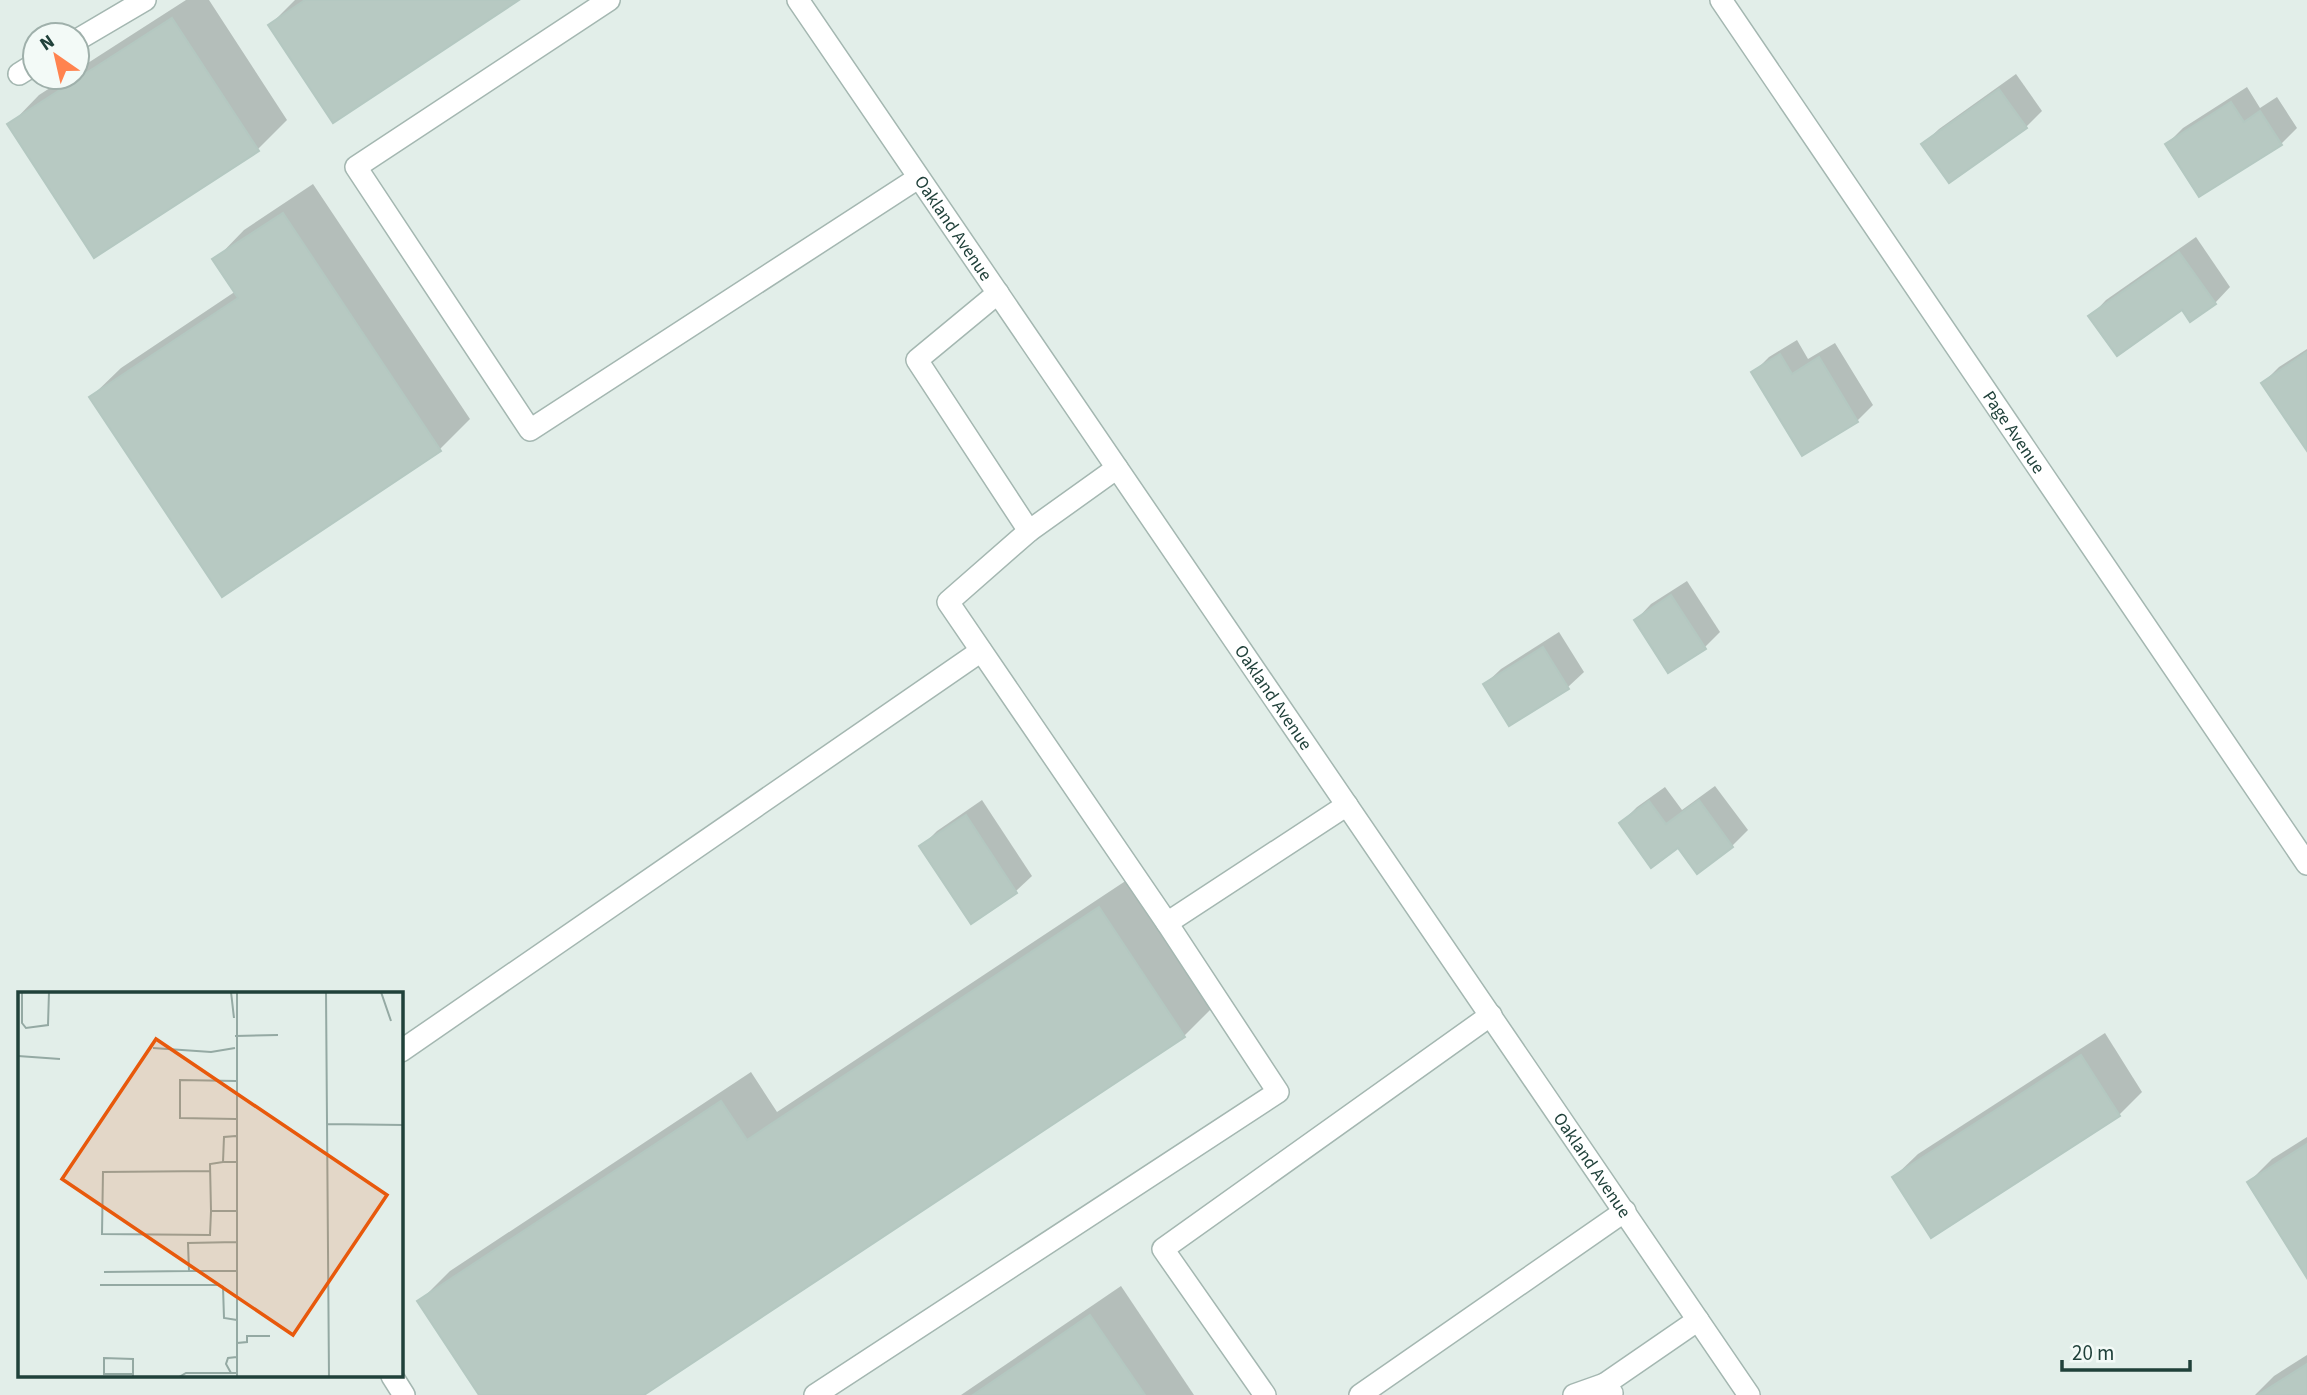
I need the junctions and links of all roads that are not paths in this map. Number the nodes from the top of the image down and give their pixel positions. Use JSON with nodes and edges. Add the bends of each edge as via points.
{"nodes":[{"id":1,"x":145,"y":0,"type":"edge"},
{"id":2,"x":609,"y":0,"type":"edge"},
{"id":3,"x":798,"y":0,"type":"edge"},
{"id":4,"x":1721,"y":0,"type":"edge"},
{"id":5,"x":91,"y":32,"type":"edge"},
{"id":6,"x":918,"y":177,"type":"junction"},
{"id":7,"x":998,"y":293,"type":"junction"},
{"id":8,"x":1117,"y":468,"type":"junction"},
{"id":9,"x":1029,"y":531,"type":"junction"},
{"id":10,"x":981,"y":651,"type":"junction"},
{"id":11,"x":1348,"y":805,"type":"junction"},
{"id":12,"x":2307,"y":864,"type":"edge"},
{"id":13,"x":1167,"y":923,"type":"junction"},
{"id":14,"x":1491,"y":1015,"type":"junction"},
{"id":15,"x":402,"y":1050,"type":"edge"},
{"id":16,"x":1625,"y":1211,"type":"junction"},
{"id":17,"x":1698,"y":1320,"type":"junction"},
{"id":18,"x":393,"y":1378,"type":"edge"},
{"id":19,"x":1609,"y":1390,"type":"edge"},
{"id":20,"x":404,"y":1395,"type":"edge"},
{"id":21,"x":815,"y":1395,"type":"edge"},
{"id":22,"x":1265,"y":1395,"type":"edge"},
{"id":23,"x":1360,"y":1395,"type":"edge"},
{"id":24,"x":1574,"y":1395,"type":"edge"},
{"id":25,"x":1749,"y":1395,"type":"edge"}],
"edges":[{"from":1,"to":5,"type":"street"},
{"from":2,"to":6,"type":"street","via":[[356,167],[530,430]]},
{"from":3,"to":6,"type":"street","name":"Oakland Avenue"},
{"from":4,"to":12,"type":"street","name":"Page Avenue"},
{"from":6,"to":7,"type":"street","name":"Oakland Avenue"},
{"from":7,"to":8,"type":"street","name":"Oakland Avenue"},
{"from":7,"to":9,"type":"street","via":[[916,360]]},
{"from":8,"to":9,"type":"street"},
{"from":8,"to":11,"type":"street","name":"Oakland Avenue"},
{"from":9,"to":10,"type":"street","via":[[948,602]]},
{"from":10,"to":13,"type":"street"},
{"from":10,"to":15,"type":"street"},
{"from":11,"to":13,"type":"street"},
{"from":11,"to":14,"type":"street","name":"Oakland Avenue"},
{"from":13,"to":21,"type":"street","via":[[1278,1092]]},
{"from":14,"to":16,"type":"street","name":"Oakland Avenue"},
{"from":14,"to":22,"type":"street","via":[[1163,1249]]},
{"from":16,"to":17,"type":"street","name":"Oakland Avenue"},
{"from":16,"to":23,"type":"street"},
{"from":17,"to":19,"type":"street"},
{"from":17,"to":25,"type":"street","name":"Oakland Avenue"},
{"from":18,"to":20,"type":"street"},
{"from":19,"to":24,"type":"street"}]}
